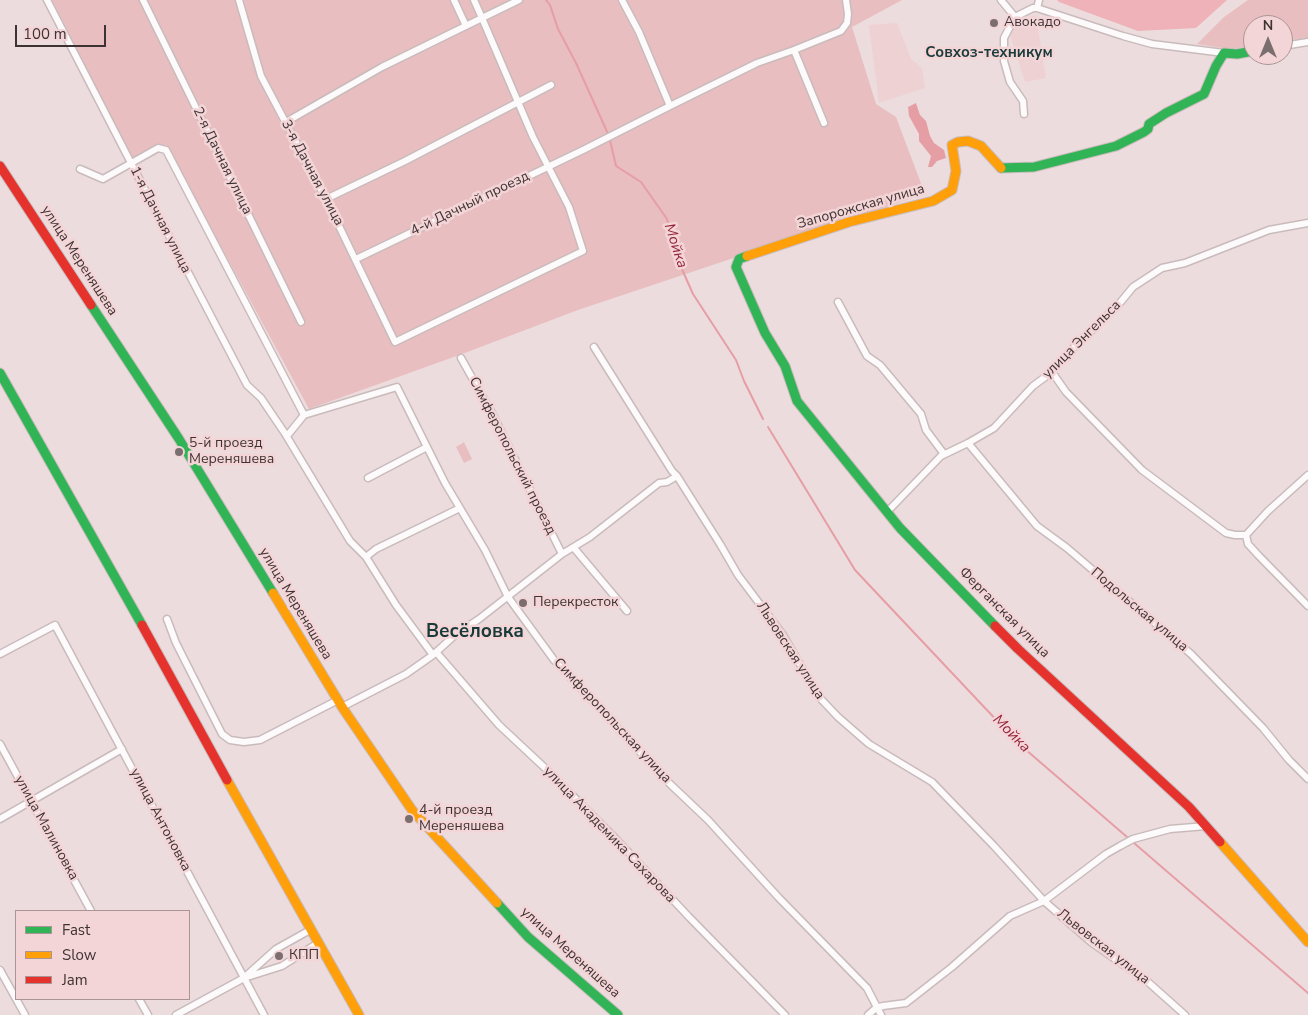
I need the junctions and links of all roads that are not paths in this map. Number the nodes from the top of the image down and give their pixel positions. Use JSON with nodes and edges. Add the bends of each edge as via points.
{"nodes":[{"id":1,"x":48,"y":0,"type":"edge"},
{"id":2,"x":143,"y":0,"type":"edge"},
{"id":3,"x":454,"y":0,"type":"edge"},
{"id":4,"x":474,"y":0,"type":"edge"},
{"id":5,"x":519,"y":0,"type":"edge"},
{"id":6,"x":622,"y":0,"type":"edge"},
{"id":7,"x":846,"y":0,"type":"edge"},
{"id":8,"x":1000,"y":0,"type":"edge"},
{"id":9,"x":1039,"y":0,"type":"edge"},
{"id":10,"x":241,"y":1,"type":"edge"},
{"id":11,"x":1037,"y":8,"type":"junction"},
{"id":12,"x":1015,"y":17,"type":"junction"},
{"id":13,"x":482,"y":18,"type":"junction"},
{"id":14,"x":466,"y":26,"type":"junction"},
{"id":15,"x":1308,"y":42,"type":"edge"},
{"id":16,"x":1293,"y":44,"type":"edge"},
{"id":17,"x":794,"y":50,"type":"junction"},
{"id":18,"x":1224,"y":53,"type":"junction"},
{"id":19,"x":1243,"y":53,"type":"edge"},
{"id":20,"x":551,"y":85,"type":"dead end"},
{"id":21,"x":517,"y":102,"type":"junction"},
{"id":22,"x":670,"y":106,"type":"junction"},
{"id":23,"x":1024,"y":114,"type":"dead end"},
{"id":24,"x":286,"y":122,"type":"junction"},
{"id":25,"x":824,"y":124,"type":"dead end"},
{"id":26,"x":131,"y":163,"type":"junction"},
{"id":27,"x":0,"y":166,"type":"edge"},
{"id":28,"x":548,"y":166,"type":"junction"},
{"id":29,"x":80,"y":169,"type":"dead end"},
{"id":30,"x":326,"y":199,"type":"junction"},
{"id":31,"x":1308,"y":223,"type":"edge"},
{"id":32,"x":356,"y":259,"type":"junction"},
{"id":33,"x":736,"y":264,"type":"joint"},
{"id":34,"x":838,"y":302,"type":"dead end"},
{"id":35,"x":301,"y":322,"type":"dead end"},
{"id":36,"x":594,"y":347,"type":"dead end"},
{"id":37,"x":461,"y":358,"type":"dead end"},
{"id":38,"x":1052,"y":372,"type":"junction"},
{"id":39,"x":0,"y":373,"type":"edge"},
{"id":40,"x":304,"y":415,"type":"junction"},
{"id":41,"x":285,"y":434,"type":"junction"},
{"id":42,"x":968,"y":443,"type":"junction"},
{"id":43,"x":427,"y":447,"type":"junction"},
{"id":44,"x":944,"y":454,"type":"junction"},
{"id":45,"x":1308,"y":475,"type":"edge"},
{"id":46,"x":677,"y":476,"type":"junction"},
{"id":47,"x":368,"y":478,"type":"dead end"},
{"id":48,"x":460,"y":508,"type":"junction"},
{"id":49,"x":888,"y":511,"type":"junction"},
{"id":50,"x":1246,"y":535,"type":"junction"},
{"id":51,"x":574,"y":548,"type":"junction"},
{"id":52,"x":562,"y":554,"type":"junction"},
{"id":53,"x":366,"y":557,"type":"junction"},
{"id":54,"x":508,"y":596,"type":"junction"},
{"id":55,"x":1308,"y":606,"type":"edge"},
{"id":56,"x":628,"y":611,"type":"dead end"},
{"id":57,"x":167,"y":619,"type":"dead end"},
{"id":58,"x":0,"y":654,"type":"edge"},
{"id":59,"x":434,"y":654,"type":"junction"},
{"id":60,"x":340,"y":703,"type":"junction"},
{"id":61,"x":0,"y":744,"type":"edge"},
{"id":62,"x":122,"y":749,"type":"junction"},
{"id":63,"x":1308,"y":779,"type":"edge"},
{"id":64,"x":31,"y":801,"type":"junction"},
{"id":65,"x":0,"y":819,"type":"edge"},
{"id":66,"x":1206,"y":826,"type":"junction"},
{"id":67,"x":1044,"y":901,"type":"junction"},
{"id":68,"x":90,"y":910,"type":"edge"},
{"id":69,"x":310,"y":930,"type":"junction"},
{"id":70,"x":1308,"y":942,"type":"edge"},
{"id":71,"x":318,"y":943,"type":"junction"},
{"id":72,"x":0,"y":970,"type":"edge"},
{"id":73,"x":244,"y":978,"type":"junction"},
{"id":74,"x":15,"y":998,"type":"edge"},
{"id":75,"x":16,"y":1000,"type":"edge"},
{"id":76,"x":140,"y":1000,"type":"edge"},
{"id":77,"x":876,"y":1008,"type":"junction"},
{"id":78,"x":24,"y":1015,"type":"edge"},
{"id":79,"x":148,"y":1015,"type":"edge"},
{"id":80,"x":176,"y":1015,"type":"edge"},
{"id":81,"x":264,"y":1015,"type":"edge"},
{"id":82,"x":359,"y":1015,"type":"edge"},
{"id":83,"x":618,"y":1015,"type":"edge"},
{"id":84,"x":785,"y":1015,"type":"edge"},
{"id":85,"x":868,"y":1015,"type":"edge"},
{"id":86,"x":881,"y":1015,"type":"edge"},
{"id":87,"x":1185,"y":1015,"type":"edge"}],
"edges":[{"from":1,"to":26,"type":"street","name":"1-я Дачная улица"},
{"from":2,"to":35,"type":"street","name":"2-я Дачная улица"},
{"from":3,"to":14,"type":"street"},
{"from":4,"to":13,"type":"street"},
{"from":5,"to":13,"type":"street"},
{"from":6,"to":22,"type":"street"},
{"from":7,"to":17,"type":"street","name":"4-й Дачный проезд","via":[[847,23],[841,31]]},
{"from":8,"to":12,"type":"street"},
{"from":9,"to":11,"type":"street"},
{"from":10,"to":24,"type":"street","name":"3-я Дачная улица","via":[[261,76]]},
{"from":11,"to":12,"type":"street"},
{"from":11,"to":18,"type":"street","via":[[1152,44]]},
{"from":12,"to":23,"type":"street","via":[[1004,38],[1004,61],[1010,82],[1023,101]]},
{"from":13,"to":14,"type":"street"},
{"from":13,"to":21,"type":"street"},
{"from":14,"to":24,"type":"street","via":[[382,67]]},
{"from":15,"to":16,"type":"street"},
{"from":17,"to":22,"type":"street","name":"4-й Дачный проезд","via":[[757,62]]},
{"from":17,"to":25,"type":"street"},
{"from":18,"to":19,"type":"street"},
{"from":18,"to":33,"type":"street","name":"Запорожская улица","via":[[1204,94],[1166,113],[1149,124],[1144,132],[1116,146],[1034,167],[1000,168],[981,146],[958,142],[952,145],[956,171],[952,190],[933,201],[849,222],[739,260]]},
{"from":20,"to":21,"type":"street"},
{"from":21,"to":28,"type":"street"},
{"from":21,"to":30,"type":"street"},
{"from":22,"to":28,"type":"street","name":"4-й Дачный проезд"},
{"from":24,"to":30,"type":"street","name":"3-я Дачная улица"},
{"from":26,"to":29,"type":"street","via":[[103,179]]},
{"from":26,"to":40,"type":"street","via":[[158,148],[166,150]]},
{"from":26,"to":41,"type":"street","name":"1-я Дачная улица","via":[[233,361],[247,385]]},
{"from":27,"to":60,"type":"street","name":"улица Мереняшева","via":[[179,439]]},
{"from":28,"to":32,"type":"street","name":"4-й Дачный проезд"},
{"from":28,"to":32,"type":"street","name":"3-я Дачная улица","via":[[569,207],[583,251],[395,342]]},
{"from":30,"to":32,"type":"street","name":"3-я Дачная улица"},
{"from":31,"to":38,"type":"street","name":"улица Энгельса","via":[[1269,230],[1185,263],[1162,268],[1133,287]]},
{"from":33,"to":49,"type":"street","name":"Ферганская улица","via":[[765,333],[785,366],[797,401]]},
{"from":34,"to":44,"type":"street","via":[[868,356],[880,365],[921,414],[926,430]]},
{"from":36,"to":46,"type":"street","name":"Львовская улица"},
{"from":37,"to":52,"type":"street","name":"Симферопольский проезд","via":[[494,415]]},
{"from":38,"to":42,"type":"street","name":"улица Энгельса","via":[[1033,386],[994,428]]},
{"from":38,"to":50,"type":"street","via":[[1066,392],[1142,470],[1226,533]]},
{"from":39,"to":69,"type":"street"},
{"from":40,"to":41,"type":"street"},
{"from":40,"to":43,"type":"street","name":"Симферопольская улица","via":[[397,386]]},
{"from":41,"to":53,"type":"street","name":"улица Академика Сахарова","via":[[350,541]]},
{"from":42,"to":44,"type":"street","name":"улица Энгельса"},
{"from":42,"to":63,"type":"street","name":"Подольская улица","via":[[1037,526],[1180,644]]},
{"from":43,"to":47,"type":"street"},
{"from":43,"to":48,"type":"street","name":"Симферопольская улица"},
{"from":44,"to":49,"type":"street","name":"улица Энгельса"},
{"from":45,"to":50,"type":"street"},
{"from":46,"to":51,"type":"street","via":[[659,483]]},
{"from":46,"to":67,"type":"street","name":"Львовская улица","via":[[738,574],[783,635],[819,697],[838,718],[870,744],[932,782]]},
{"from":48,"to":53,"type":"street"},
{"from":48,"to":54,"type":"street","name":"Симферопольская улица"},
{"from":49,"to":66,"type":"street","name":"Ферганская улица","via":[[900,528],[1018,649]]},
{"from":50,"to":55,"type":"street","via":[[1248,544]]},
{"from":51,"to":52,"type":"street"},
{"from":51,"to":56,"type":"street"},
{"from":52,"to":54,"type":"street"},
{"from":53,"to":59,"type":"street","name":"улица Академика Сахарова","via":[[396,605]]},
{"from":54,"to":59,"type":"street","via":[[454,635]]},
{"from":54,"to":77,"type":"street","name":"Симферопольская улица","via":[[554,660],[867,988]]},
{"from":57,"to":60,"type":"street","via":[[222,734],[230,740],[260,740]]},
{"from":58,"to":62,"type":"street","name":"улица Антоновка","via":[[55,624]]},
{"from":59,"to":60,"type":"street","via":[[406,674]]},
{"from":59,"to":84,"type":"street","name":"улица Академика Сахарова","via":[[499,725],[613,836]]},
{"from":60,"to":83,"type":"street","name":"улица Мереняшева","via":[[394,786],[422,821],[528,936]]},
{"from":61,"to":64,"type":"street","name":"улица Малиновка"},
{"from":62,"to":64,"type":"street"},
{"from":62,"to":73,"type":"street","name":"улица Антоновка"},
{"from":64,"to":65,"type":"street"},
{"from":64,"to":68,"type":"street","name":"улица Малиновка"},
{"from":66,"to":67,"type":"street","via":[[1185,826],[1133,839],[1106,854]]},
{"from":66,"to":70,"type":"street","name":"Ферганская улица"},
{"from":67,"to":77,"type":"street","via":[[1010,916],[906,1003]]},
{"from":67,"to":87,"type":"street","name":"Львовская улица"},
{"from":69,"to":71,"type":"street"},
{"from":69,"to":73,"type":"street","via":[[276,949]]},
{"from":71,"to":73,"type":"street","via":[[282,966]]},
{"from":71,"to":82,"type":"street"},
{"from":72,"to":74,"type":"street"},
{"from":73,"to":80,"type":"street"},
{"from":73,"to":81,"type":"street","name":"улица Антоновка"},
{"from":75,"to":78,"type":"street"},
{"from":76,"to":79,"type":"street"},
{"from":77,"to":85,"type":"street"},
{"from":77,"to":86,"type":"street","name":"Симферопольская улица"}]}
